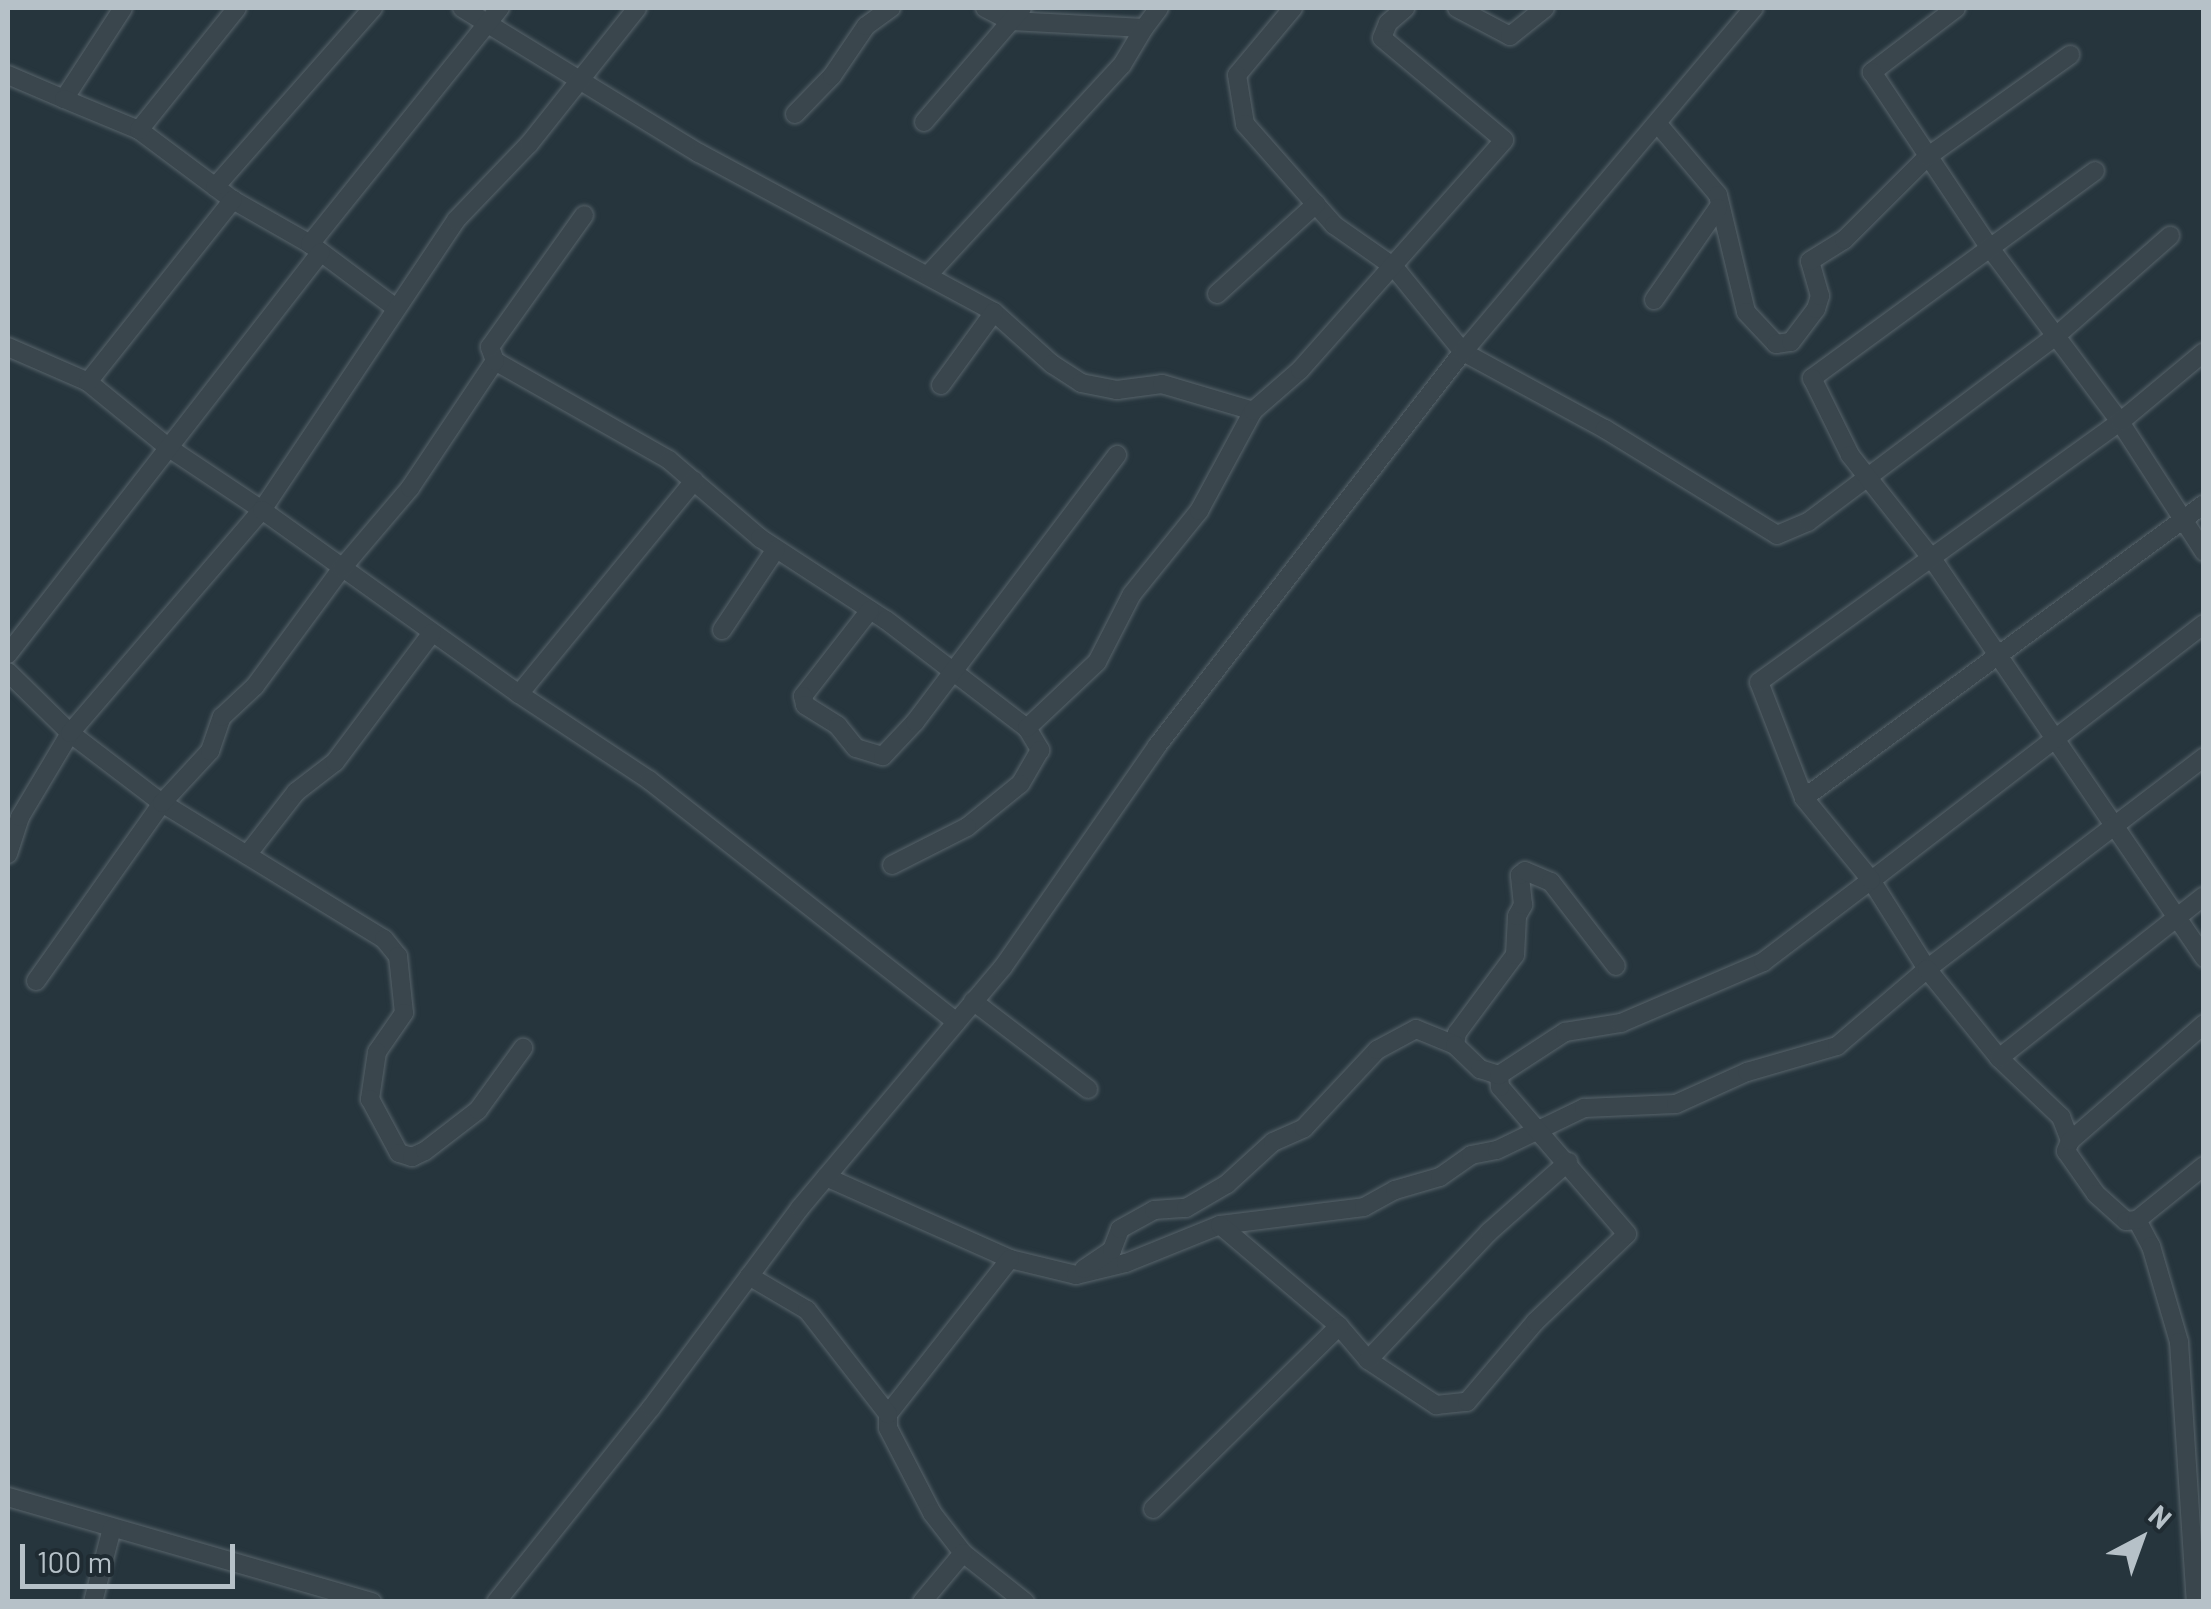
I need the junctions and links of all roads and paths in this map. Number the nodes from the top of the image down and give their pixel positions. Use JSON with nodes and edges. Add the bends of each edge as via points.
{"nodes":[{"id":1,"x":123,"y":8,"type":"edge"},
{"id":2,"x":236,"y":8,"type":"edge"},
{"id":3,"x":373,"y":8,"type":"edge"},
{"id":4,"x":462,"y":8,"type":"edge"},
{"id":5,"x":500,"y":8,"type":"edge"},
{"id":6,"x":637,"y":8,"type":"edge"},
{"id":7,"x":891,"y":8,"type":"edge"},
{"id":8,"x":984,"y":8,"type":"edge"},
{"id":9,"x":1159,"y":8,"type":"edge"},
{"id":10,"x":1293,"y":8,"type":"edge"},
{"id":11,"x":1406,"y":8,"type":"edge"},
{"id":12,"x":1457,"y":8,"type":"edge"},
{"id":13,"x":1545,"y":8,"type":"edge"},
{"id":14,"x":1754,"y":8,"type":"edge"},
{"id":15,"x":1956,"y":8,"type":"edge"},
{"id":16,"x":1016,"y":14,"type":"edge"},
{"id":17,"x":488,"y":23,"type":"junction"},
{"id":18,"x":1144,"y":28,"type":"junction"},
{"id":19,"x":2070,"y":55,"type":"dead end"},
{"id":20,"x":8,"y":74,"type":"edge"},
{"id":21,"x":579,"y":81,"type":"junction"},
{"id":22,"x":64,"y":100,"type":"junction"},
{"id":23,"x":795,"y":114,"type":"dead end"},
{"id":24,"x":924,"y":122,"type":"dead end"},
{"id":25,"x":1657,"y":123,"type":"junction"},
{"id":26,"x":139,"y":130,"type":"junction"},
{"id":27,"x":1927,"y":156,"type":"junction"},
{"id":28,"x":2095,"y":171,"type":"dead end"},
{"id":29,"x":215,"y":186,"type":"junction"},
{"id":30,"x":233,"y":200,"type":"junction"},
{"id":31,"x":1316,"y":204,"type":"junction"},
{"id":32,"x":1718,"y":208,"type":"junction"},
{"id":33,"x":584,"y":215,"type":"dead end"},
{"id":34,"x":2170,"y":236,"type":"dead end"},
{"id":35,"x":316,"y":248,"type":"junction"},
{"id":36,"x":1990,"y":248,"type":"junction"},
{"id":37,"x":1394,"y":267,"type":"junction"},
{"id":38,"x":929,"y":274,"type":"junction"},
{"id":39,"x":1217,"y":294,"type":"dead end"},
{"id":40,"x":1654,"y":300,"type":"dead end"},
{"id":41,"x":396,"y":308,"type":"junction"},
{"id":42,"x":994,"y":312,"type":"junction"},
{"id":43,"x":2056,"y":336,"type":"junction"},
{"id":44,"x":8,"y":347,"type":"edge"},
{"id":45,"x":1463,"y":352,"type":"junction"},
{"id":46,"x":2204,"y":352,"type":"edge"},
{"id":47,"x":495,"y":361,"type":"junction"},
{"id":48,"x":88,"y":382,"type":"junction"},
{"id":49,"x":940,"y":385,"type":"dead end"},
{"id":50,"x":1253,"y":411,"type":"junction"},
{"id":51,"x":2120,"y":422,"type":"junction"},
{"id":52,"x":169,"y":448,"type":"junction"},
{"id":53,"x":1116,"y":454,"type":"dead end"},
{"id":54,"x":1865,"y":476,"type":"junction"},
{"id":55,"x":694,"y":481,"type":"junction"},
{"id":56,"x":2204,"y":504,"type":"edge"},
{"id":57,"x":262,"y":510,"type":"junction"},
{"id":58,"x":2185,"y":519,"type":"junction"},
{"id":59,"x":776,"y":549,"type":"junction"},
{"id":60,"x":2204,"y":552,"type":"edge"},
{"id":61,"x":1934,"y":560,"type":"junction"},
{"id":62,"x":342,"y":568,"type":"junction"},
{"id":63,"x":870,"y":610,"type":"junction"},
{"id":64,"x":2204,"y":624,"type":"edge"},
{"id":65,"x":722,"y":630,"type":"dead end"},
{"id":66,"x":432,"y":633,"type":"junction"},
{"id":67,"x":8,"y":654,"type":"edge"},
{"id":68,"x":1995,"y":654,"type":"junction"},
{"id":69,"x":8,"y":672,"type":"edge"},
{"id":70,"x":953,"y":673,"type":"junction"},
{"id":71,"x":519,"y":694,"type":"junction"},
{"id":72,"x":1027,"y":728,"type":"junction"},
{"id":73,"x":70,"y":733,"type":"junction"},
{"id":74,"x":2053,"y":738,"type":"junction"},
{"id":75,"x":2204,"y":757,"type":"edge"},
{"id":76,"x":1804,"y":798,"type":"junction"},
{"id":77,"x":162,"y":803,"type":"junction"},
{"id":78,"x":2114,"y":826,"type":"junction"},
{"id":79,"x":8,"y":854,"type":"edge"},
{"id":80,"x":247,"y":855,"type":"junction"},
{"id":81,"x":892,"y":865,"type":"dead end"},
{"id":82,"x":1872,"y":880,"type":"junction"},
{"id":83,"x":2204,"y":896,"type":"edge"},
{"id":84,"x":2175,"y":917,"type":"junction"},
{"id":85,"x":2204,"y":958,"type":"edge"},
{"id":86,"x":1616,"y":966,"type":"dead end"},
{"id":87,"x":1927,"y":969,"type":"junction"},
{"id":88,"x":36,"y":981,"type":"dead end"},
{"id":89,"x":973,"y":1002,"type":"junction"},
{"id":90,"x":956,"y":1022,"type":"junction"},
{"id":91,"x":2204,"y":1024,"type":"edge"},
{"id":92,"x":1454,"y":1045,"type":"junction"},
{"id":93,"x":522,"y":1048,"type":"dead end"},
{"id":94,"x":1999,"y":1058,"type":"junction"},
{"id":95,"x":1498,"y":1075,"type":"junction"},
{"id":96,"x":1088,"y":1088,"type":"dead end"},
{"id":97,"x":1539,"y":1129,"type":"junction"},
{"id":98,"x":2070,"y":1140,"type":"junction"},
{"id":99,"x":1568,"y":1162,"type":"junction"},
{"id":100,"x":2204,"y":1166,"type":"edge"},
{"id":101,"x":826,"y":1177,"type":"junction"},
{"id":102,"x":2137,"y":1220,"type":"junction"},
{"id":103,"x":1220,"y":1225,"type":"junction"},
{"id":104,"x":1010,"y":1259,"type":"junction"},
{"id":105,"x":1076,"y":1275,"type":"junction"},
{"id":106,"x":749,"y":1276,"type":"junction"},
{"id":107,"x":1339,"y":1326,"type":"junction"},
{"id":108,"x":1368,"y":1360,"type":"junction"},
{"id":109,"x":888,"y":1414,"type":"junction"},
{"id":110,"x":8,"y":1497,"type":"edge"},
{"id":111,"x":1153,"y":1509,"type":"dead end"},
{"id":112,"x":112,"y":1528,"type":"junction"},
{"id":113,"x":963,"y":1554,"type":"junction"},
{"id":114,"x":2204,"y":1592,"type":"edge"},
{"id":115,"x":92,"y":1602,"type":"edge"},
{"id":116,"x":372,"y":1602,"type":"edge"},
{"id":117,"x":496,"y":1602,"type":"edge"},
{"id":118,"x":922,"y":1602,"type":"edge"},
{"id":119,"x":1025,"y":1602,"type":"edge"},
{"id":120,"x":2196,"y":1602,"type":"edge"}],
"edges":[{"from":1,"to":22,"type":"street"},
{"from":2,"to":26,"type":"street"},
{"from":3,"to":29,"type":"street"},
{"from":4,"to":17,"type":"street"},
{"from":5,"to":17,"type":"street"},
{"from":6,"to":21,"type":"street"},
{"from":7,"to":23,"type":"street","via":[[866,26]]},
{"from":8,"to":16,"type":"street"},
{"from":9,"to":18,"type":"street"},
{"from":10,"to":31,"type":"street","via":[[1237,75],[1244,124]]},
{"from":11,"to":37,"type":"street","via":[[1382,38],[1504,140]]},
{"from":12,"to":13,"type":"street","via":[[1510,36]]},
{"from":14,"to":25,"type":"street"},
{"from":15,"to":27,"type":"street","via":[[1872,72]]},
{"from":16,"to":18,"type":"street"},
{"from":16,"to":24,"type":"street"},
{"from":17,"to":21,"type":"street"},
{"from":17,"to":35,"type":"street"},
{"from":18,"to":38,"type":"street","via":[[1122,65]]},
{"from":19,"to":27,"type":"street"},
{"from":20,"to":22,"type":"street"},
{"from":21,"to":38,"type":"street","via":[[699,153]]},
{"from":21,"to":41,"type":"street","via":[[456,220]]},
{"from":22,"to":26,"type":"street"},
{"from":25,"to":32,"type":"street","via":[[1718,195]]},
{"from":25,"to":45,"type":"street"},
{"from":26,"to":29,"type":"street"},
{"from":27,"to":32,"type":"street","via":[[1844,240],[1810,260],[1820,296],[1791,342],[1776,344],[1746,312]]},
{"from":27,"to":36,"type":"street"},
{"from":28,"to":36,"type":"street"},
{"from":29,"to":30,"type":"street"},
{"from":30,"to":35,"type":"street"},
{"from":30,"to":48,"type":"street"},
{"from":31,"to":37,"type":"street"},
{"from":31,"to":39,"type":"street"},
{"from":32,"to":40,"type":"street"},
{"from":33,"to":47,"type":"street","via":[[490,347]]},
{"from":34,"to":43,"type":"street"},
{"from":35,"to":41,"type":"street"},
{"from":35,"to":52,"type":"street"},
{"from":36,"to":43,"type":"street"},
{"from":36,"to":54,"type":"street","via":[[1812,378]]},
{"from":37,"to":45,"type":"street"},
{"from":37,"to":50,"type":"street"},
{"from":38,"to":42,"type":"street"},
{"from":41,"to":57,"type":"street"},
{"from":42,"to":49,"type":"street"},
{"from":42,"to":50,"type":"street","via":[[1081,383],[1116,390],[1162,384]]},
{"from":43,"to":51,"type":"street"},
{"from":43,"to":54,"type":"street"},
{"from":44,"to":48,"type":"street"},
{"from":45,"to":54,"type":"street","via":[[1778,535],[1808,522]]},
{"from":45,"to":89,"type":"street","via":[[1157,746]]},
{"from":46,"to":51,"type":"street"},
{"from":47,"to":55,"type":"street","via":[[669,460]]},
{"from":47,"to":62,"type":"street","via":[[410,488]]},
{"from":48,"to":52,"type":"street"},
{"from":50,"to":72,"type":"street","via":[[1198,511],[1132,594],[1097,662]]},
{"from":51,"to":58,"type":"street"},
{"from":51,"to":61,"type":"street"},
{"from":52,"to":57,"type":"street"},
{"from":52,"to":67,"type":"street"},
{"from":53,"to":70,"type":"street"},
{"from":54,"to":61,"type":"street"},
{"from":55,"to":59,"type":"street"},
{"from":55,"to":71,"type":"street"},
{"from":56,"to":58,"type":"street"},
{"from":57,"to":62,"type":"street"},
{"from":57,"to":73,"type":"street"},
{"from":58,"to":60,"type":"street"},
{"from":58,"to":68,"type":"street"},
{"from":59,"to":63,"type":"street"},
{"from":59,"to":65,"type":"street"},
{"from":61,"to":68,"type":"street"},
{"from":61,"to":76,"type":"street","via":[[1759,682]]},
{"from":62,"to":66,"type":"street"},
{"from":62,"to":77,"type":"street","via":[[255,686],[222,717],[210,750]]},
{"from":63,"to":70,"type":"street"},
{"from":63,"to":70,"type":"street","via":[[802,696],[804,705],[838,726],[856,748],[882,756]]},
{"from":64,"to":74,"type":"street"},
{"from":66,"to":71,"type":"street"},
{"from":66,"to":80,"type":"street","via":[[335,762],[296,792]]},
{"from":68,"to":74,"type":"street"},
{"from":68,"to":76,"type":"street"},
{"from":69,"to":73,"type":"street"},
{"from":70,"to":72,"type":"street"},
{"from":71,"to":90,"type":"street","via":[[649,780]]},
{"from":72,"to":81,"type":"street","via":[[1040,750],[1020,784],[967,827]]},
{"from":73,"to":77,"type":"street"},
{"from":73,"to":79,"type":"street","via":[[20,817]]},
{"from":74,"to":78,"type":"street"},
{"from":74,"to":82,"type":"street"},
{"from":75,"to":78,"type":"street"},
{"from":76,"to":82,"type":"street"},
{"from":77,"to":80,"type":"street"},
{"from":77,"to":88,"type":"street"},
{"from":78,"to":84,"type":"street"},
{"from":78,"to":87,"type":"street"},
{"from":80,"to":93,"type":"street","via":[[384,938],[398,956],[404,1013],[377,1052],[370,1099],[400,1152],[425,1151],[478,1110]]},
{"from":82,"to":87,"type":"street"},
{"from":82,"to":95,"type":"street","via":[[1764,962],[1621,1023],[1566,1032]]},
{"from":83,"to":84,"type":"street"},
{"from":84,"to":85,"type":"street"},
{"from":84,"to":94,"type":"street"},
{"from":86,"to":92,"type":"street","via":[[1551,882],[1525,871],[1515,956]]},
{"from":87,"to":94,"type":"street"},
{"from":87,"to":97,"type":"street","via":[[1836,1046],[1747,1072],[1676,1104],[1584,1108]]},
{"from":89,"to":90,"type":"street"},
{"from":89,"to":96,"type":"street"},
{"from":90,"to":101,"type":"street"},
{"from":91,"to":98,"type":"street"},
{"from":92,"to":95,"type":"street","via":[[1480,1069]]},
{"from":92,"to":105,"type":"street","via":[[1416,1029],[1377,1050],[1304,1128],[1273,1142],[1227,1184],[1186,1208],[1154,1210],[1120,1229],[1112,1250]]},
{"from":94,"to":98,"type":"street","via":[[2062,1117]]},
{"from":95,"to":97,"type":"street","via":[[1500,1087]]},
{"from":97,"to":99,"type":"street"},
{"from":97,"to":103,"type":"street","via":[[1364,1208]]},
{"from":98,"to":102,"type":"street","via":[[2066,1151],[2096,1194],[2126,1222]]},
{"from":99,"to":108,"type":"street","via":[[1490,1232]]},
{"from":99,"to":108,"type":"street","via":[[1627,1234],[1535,1322],[1467,1402],[1436,1406]]},
{"from":100,"to":102,"type":"street"},
{"from":101,"to":104,"type":"street"},
{"from":101,"to":106,"type":"street"},
{"from":102,"to":120,"type":"street","via":[[2179,1342]]},
{"from":103,"to":105,"type":"street","via":[[1126,1263]]},
{"from":103,"to":107,"type":"street"},
{"from":104,"to":105,"type":"street"},
{"from":104,"to":109,"type":"street"},
{"from":106,"to":109,"type":"street","via":[[806,1310]]},
{"from":106,"to":117,"type":"street"},
{"from":107,"to":108,"type":"street"},
{"from":107,"to":111,"type":"street"},
{"from":109,"to":113,"type":"street","via":[[888,1428],[932,1513]]},
{"from":110,"to":112,"type":"street"},
{"from":112,"to":115,"type":"street"},
{"from":112,"to":116,"type":"street"},
{"from":113,"to":118,"type":"street"},
{"from":113,"to":119,"type":"street"},
{"from":114,"to":120,"type":"street"}]}
